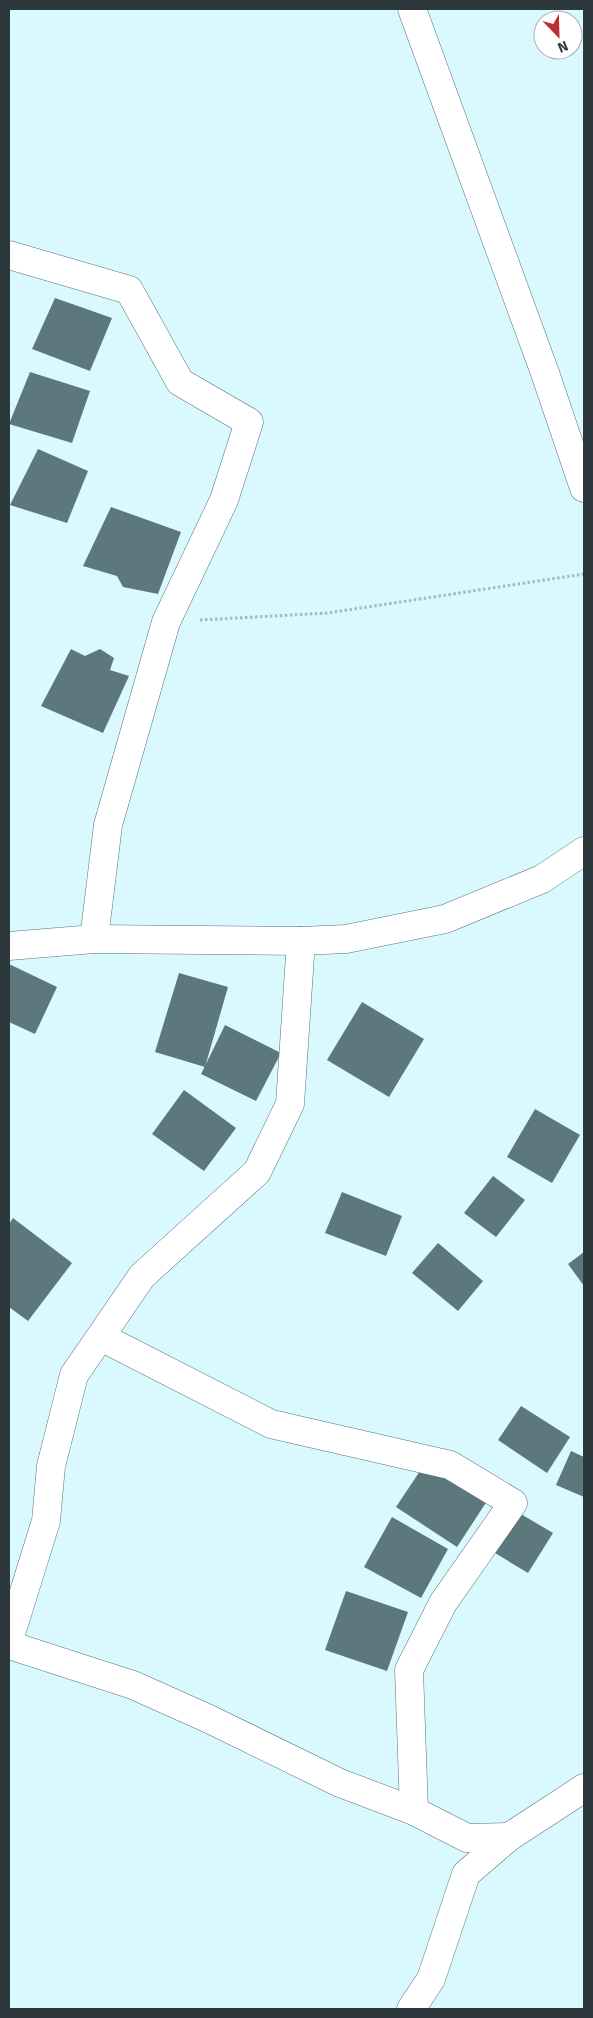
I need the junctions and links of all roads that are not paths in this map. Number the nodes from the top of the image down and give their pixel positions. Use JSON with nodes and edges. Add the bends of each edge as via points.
{"nodes":[{"id":1,"x":412,"y":9,"type":"edge"},
{"id":2,"x":9,"y":255,"type":"edge"},
{"id":3,"x":584,"y":488,"type":"edge"},
{"id":4,"x":584,"y":851,"type":"edge"},
{"id":5,"x":94,"y":939,"type":"junction"},
{"id":6,"x":301,"y":941,"type":"junction"},
{"id":7,"x":9,"y":946,"type":"edge"},
{"id":8,"x":101,"y":1337,"type":"junction"},
{"id":9,"x":9,"y":1640,"type":"edge"},
{"id":10,"x":9,"y":1645,"type":"edge"},
{"id":11,"x":584,"y":1788,"type":"edge"},
{"id":12,"x":414,"y":1811,"type":"junction"},
{"id":13,"x":509,"y":1837,"type":"junction"},
{"id":14,"x":410,"y":2009,"type":"edge"}],
"edges":[{"from":1,"to":3,"type":"street"},
{"from":2,"to":5,"type":"street","via":[[129,290],[180,382],[249,422],[224,500],[166,622],[108,825]]},
{"from":4,"to":6,"type":"street","via":[[542,879],[445,919],[346,939]]},
{"from":5,"to":6,"type":"street"},
{"from":5,"to":7,"type":"street"},
{"from":6,"to":8,"type":"street","via":[[290,1104],[257,1172],[142,1276]]},
{"from":8,"to":9,"type":"street","via":[[74,1375],[51,1466],[46,1521]]},
{"from":8,"to":12,"type":"street","via":[[271,1424],[450,1465],[513,1503],[443,1603],[409,1670]]},
{"from":10,"to":12,"type":"street","via":[[133,1685],[340,1784]]},
{"from":11,"to":13,"type":"street"},
{"from":12,"to":13,"type":"street","via":[[467,1838]]},
{"from":13,"to":14,"type":"street","via":[[466,1874],[430,1979]]}]}
